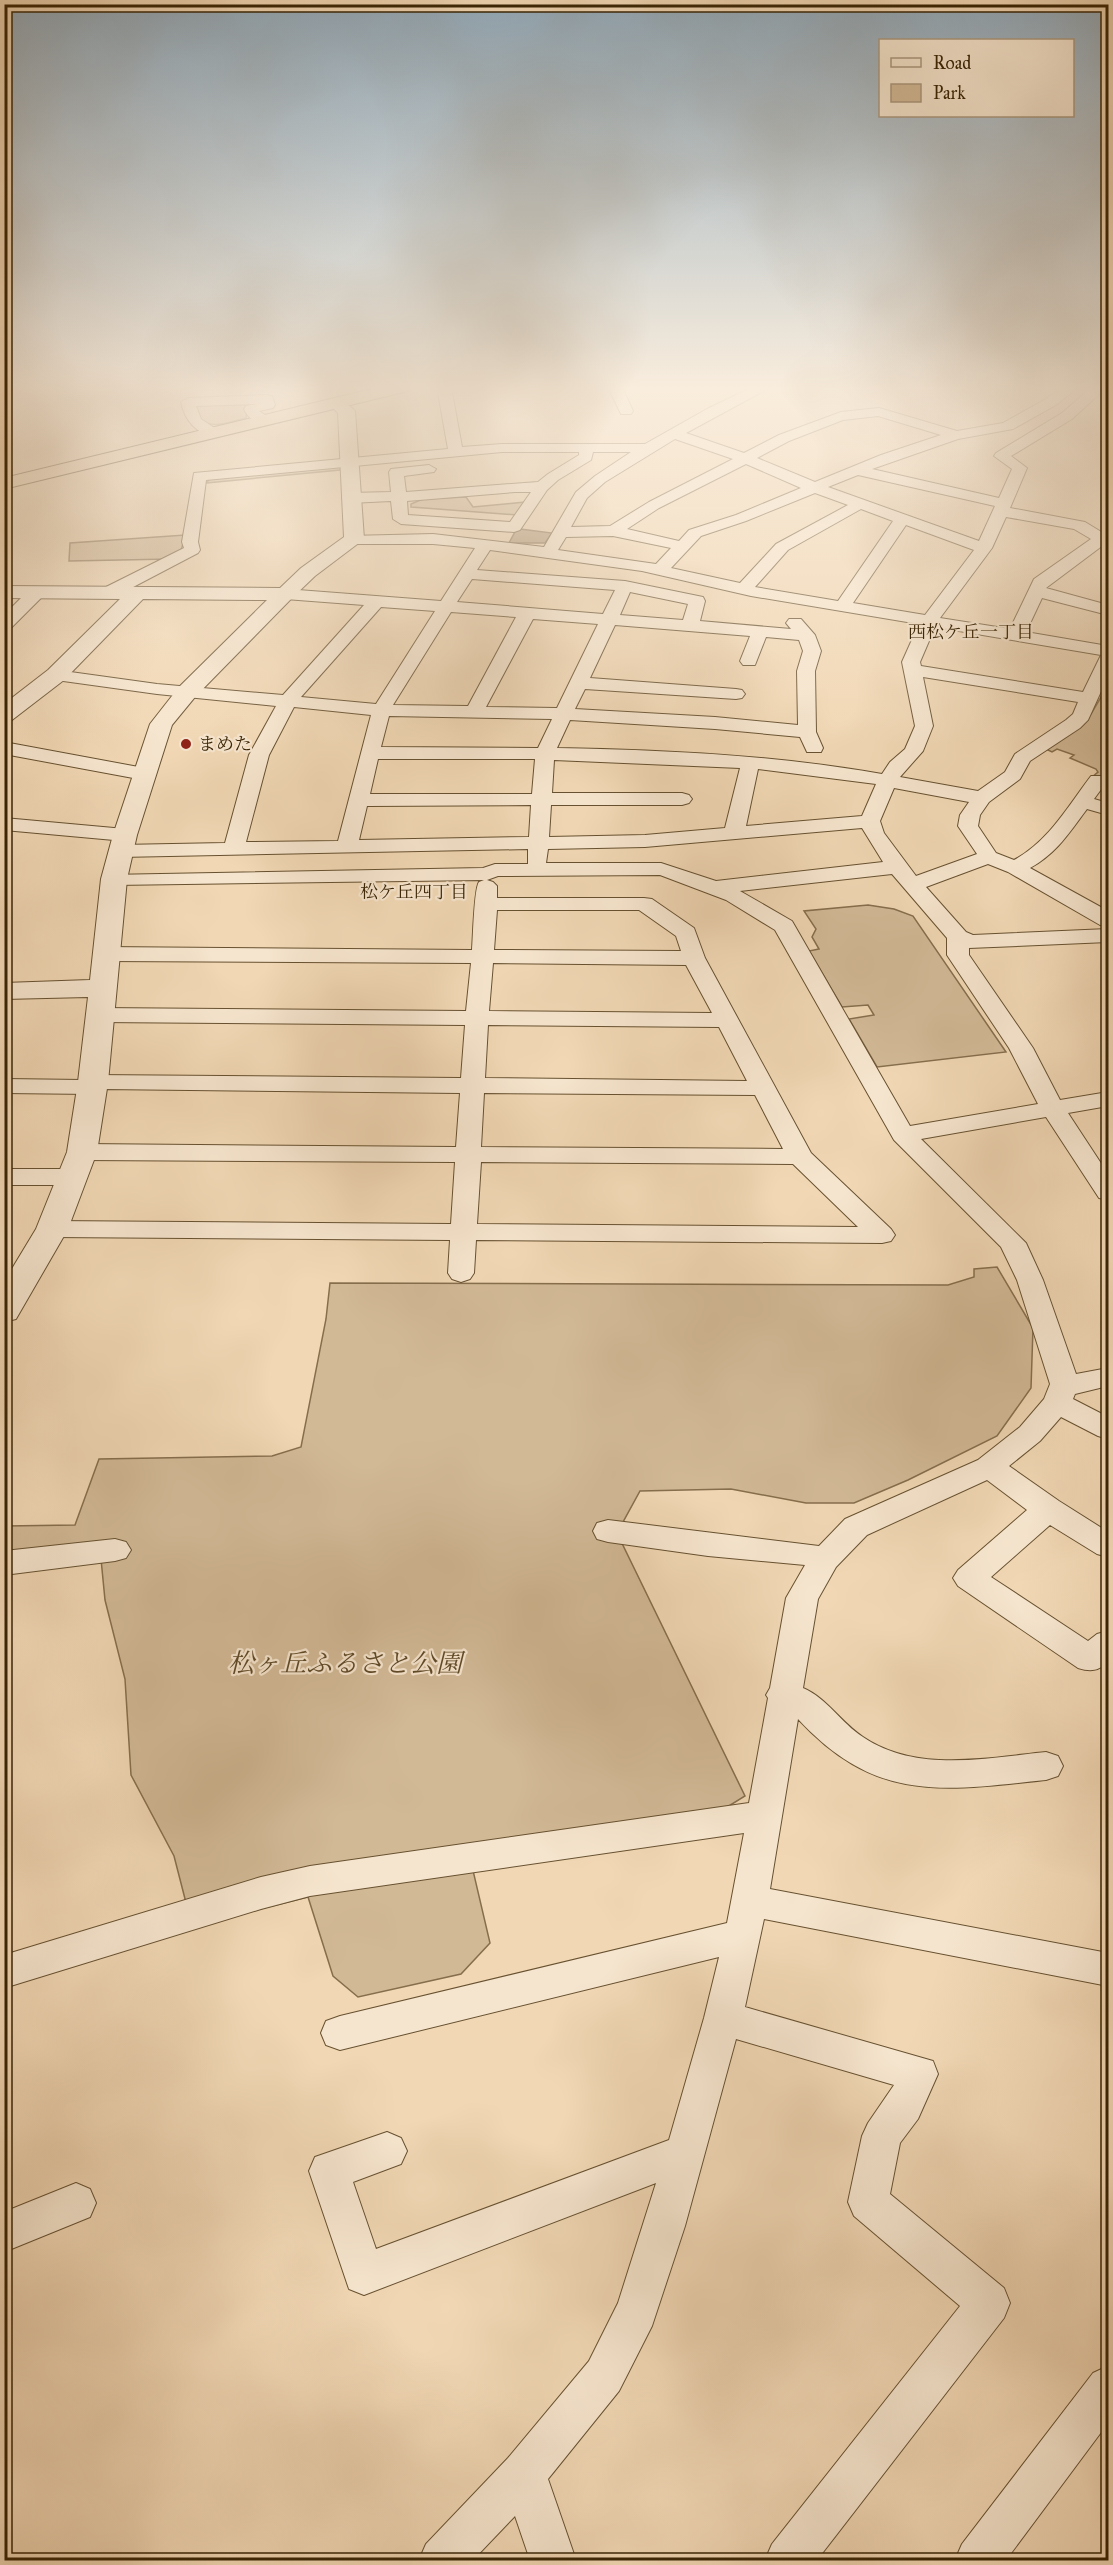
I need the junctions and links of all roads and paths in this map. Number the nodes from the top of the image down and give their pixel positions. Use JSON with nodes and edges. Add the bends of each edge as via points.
{"nodes":[{"id":1,"x":195,"y":507,"type":"edge"},
{"id":2,"x":352,"y":507,"type":"edge"},
{"id":3,"x":399,"y":507,"type":"edge"},
{"id":4,"x":528,"y":507,"type":"edge"},
{"id":5,"x":574,"y":507,"type":"edge"},
{"id":6,"x":651,"y":507,"type":"edge"},
{"id":7,"x":767,"y":507,"type":"edge"},
{"id":8,"x":855,"y":507,"type":"edge"},
{"id":9,"x":868,"y":507,"type":"edge"},
{"id":10,"x":1001,"y":507,"type":"joint"},
{"id":11,"x":902,"y":519,"type":"junction"},
{"id":12,"x":613,"y":531,"type":"junction"},
{"id":13,"x":560,"y":532,"type":"junction"},
{"id":14,"x":354,"y":539,"type":"junction"},
{"id":15,"x":1105,"y":541,"type":"edge"},
{"id":16,"x":485,"y":545,"type":"junction"},
{"id":17,"x":682,"y":546,"type":"junction"},
{"id":18,"x":984,"y":548,"type":"junction"},
{"id":19,"x":549,"y":552,"type":"junction"},
{"id":20,"x":659,"y":571,"type":"junction"},
{"id":21,"x":467,"y":574,"type":"junction"},
{"id":22,"x":625,"y":586,"type":"junction"},
{"id":23,"x":748,"y":590,"type":"junction"},
{"id":24,"x":4,"y":591,"type":"edge"},
{"id":25,"x":1036,"y":591,"type":"junction"},
{"id":26,"x":37,"y":592,"type":"junction"},
{"id":27,"x":111,"y":592,"type":"junction"},
{"id":28,"x":138,"y":593,"type":"junction"},
{"id":29,"x":285,"y":594,"type":"junction"},
{"id":30,"x":377,"y":601,"type":"junction"},
{"id":31,"x":843,"y":606,"type":"junction"},
{"id":32,"x":447,"y":607,"type":"junction"},
{"id":33,"x":1108,"y":610,"type":"edge"},
{"id":34,"x":527,"y":613,"type":"junction"},
{"id":35,"x":608,"y":619,"type":"junction"},
{"id":36,"x":929,"y":621,"type":"junction"},
{"id":37,"x":4,"y":625,"type":"edge"},
{"id":38,"x":690,"y":626,"type":"junction"},
{"id":39,"x":760,"y":631,"type":"junction"},
{"id":40,"x":806,"y":635,"type":"junction"},
{"id":41,"x":1016,"y":635,"type":"junction"},
{"id":42,"x":1108,"y":651,"type":"edge"},
{"id":43,"x":1108,"y":658,"type":"edge"},
{"id":44,"x":749,"y":661,"type":"dead end"},
{"id":45,"x":913,"y":670,"type":"junction"},
{"id":46,"x":56,"y":675,"type":"junction"},
{"id":47,"x":578,"y":683,"type":"junction"},
{"id":48,"x":187,"y":692,"type":"junction"},
{"id":49,"x":736,"y":694,"type":"dead end"},
{"id":50,"x":1089,"y":699,"type":"junction"},
{"id":51,"x":288,"y":701,"type":"junction"},
{"id":52,"x":381,"y":710,"type":"junction"},
{"id":53,"x":474,"y":712,"type":"junction"},
{"id":54,"x":563,"y":714,"type":"junction"},
{"id":55,"x":4,"y":715,"type":"edge"},
{"id":56,"x":807,"y":732,"type":"junction"},
{"id":57,"x":4,"y":748,"type":"edge"},
{"id":58,"x":370,"y":753,"type":"junction"},
{"id":59,"x":545,"y":753,"type":"junction"},
{"id":60,"x":628,"y":757,"type":"junction"},
{"id":61,"x":750,"y":764,"type":"junction"},
{"id":62,"x":808,"y":768,"type":"junction"},
{"id":63,"x":144,"y":774,"type":"junction"},
{"id":64,"x":1098,"y":780,"type":"dead end"},
{"id":65,"x":887,"y":782,"type":"junction"},
{"id":66,"x":982,"y":798,"type":"junction"},
{"id":67,"x":540,"y":799,"type":"junction"},
{"id":68,"x":626,"y":799,"type":"junction"},
{"id":69,"x":682,"y":799,"type":"dead end"},
{"id":70,"x":359,"y":800,"type":"junction"},
{"id":71,"x":1081,"y":801,"type":"junction"},
{"id":72,"x":1108,"y":809,"type":"edge"},
{"id":73,"x":870,"y":821,"type":"junction"},
{"id":74,"x":6,"y":828,"type":"edge"},
{"id":75,"x":734,"y":833,"type":"junction"},
{"id":76,"x":347,"y":847,"type":"junction"},
{"id":77,"x":234,"y":849,"type":"junction"},
{"id":78,"x":119,"y":855,"type":"junction"},
{"id":79,"x":537,"y":856,"type":"junction"},
{"id":80,"x":989,"y":857,"type":"junction"},
{"id":81,"x":897,"y":867,"type":"junction"},
{"id":82,"x":1016,"y":868,"type":"junction"},
{"id":83,"x":486,"y":874,"type":"junction"},
{"id":84,"x":914,"y":884,"type":"junction"},
{"id":85,"x":713,"y":888,"type":"junction"},
{"id":86,"x":487,"y":904,"type":"junction"},
{"id":87,"x":1108,"y":920,"type":"edge"},
{"id":88,"x":1108,"y":935,"type":"edge"},
{"id":89,"x":958,"y":937,"type":"junction"},
{"id":90,"x":104,"y":954,"type":"junction"},
{"id":91,"x":483,"y":956,"type":"junction"},
{"id":92,"x":694,"y":958,"type":"junction"},
{"id":93,"x":102,"y":988,"type":"junction"},
{"id":94,"x":4,"y":991,"type":"edge"},
{"id":95,"x":98,"y":1015,"type":"junction"},
{"id":96,"x":477,"y":1019,"type":"junction"},
{"id":97,"x":728,"y":1020,"type":"junction"},
{"id":98,"x":92,"y":1085,"type":"junction"},
{"id":99,"x":4,"y":1086,"type":"edge"},
{"id":100,"x":473,"y":1086,"type":"junction"},
{"id":101,"x":762,"y":1088,"type":"junction"},
{"id":102,"x":1108,"y":1099,"type":"edge"},
{"id":103,"x":1052,"y":1108,"type":"junction"},
{"id":104,"x":903,"y":1135,"type":"junction"},
{"id":105,"x":81,"y":1152,"type":"junction"},
{"id":106,"x":468,"y":1155,"type":"junction"},
{"id":107,"x":800,"y":1157,"type":"junction"},
{"id":108,"x":4,"y":1176,"type":"edge"},
{"id":109,"x":74,"y":1178,"type":"junction"},
{"id":110,"x":1108,"y":1192,"type":"edge"},
{"id":111,"x":52,"y":1229,"type":"junction"},
{"id":112,"x":464,"y":1233,"type":"junction"},
{"id":113,"x":461,"y":1273,"type":"dead end"},
{"id":114,"x":4,"y":1311,"type":"edge"},
{"id":115,"x":1108,"y":1377,"type":"edge"},
{"id":116,"x":1061,"y":1394,"type":"junction"},
{"id":117,"x":1108,"y":1429,"type":"edge"},
{"id":118,"x":989,"y":1467,"type":"junction"},
{"id":119,"x":1048,"y":1509,"type":"junction"},
{"id":120,"x":608,"y":1531,"type":"dead end"},
{"id":121,"x":1108,"y":1545,"type":"edge"},
{"id":122,"x":115,"y":1550,"type":"dead end"},
{"id":123,"x":825,"y":1559,"type":"junction"},
{"id":124,"x":4,"y":1563,"type":"edge"},
{"id":125,"x":1108,"y":1642,"type":"edge"},
{"id":126,"x":783,"y":1695,"type":"junction"},
{"id":127,"x":1046,"y":1766,"type":"dead end"},
{"id":128,"x":764,"y":1816,"type":"junction"},
{"id":129,"x":746,"y":1918,"type":"junction"},
{"id":130,"x":6,"y":1966,"type":"edge"},
{"id":131,"x":1108,"y":1970,"type":"edge"},
{"id":132,"x":723,"y":2018,"type":"junction"},
{"id":133,"x":340,"y":2034,"type":"dead end"},
{"id":134,"x":387,"y":2151,"type":"dead end"},
{"id":135,"x":684,"y":2153,"type":"junction"},
{"id":136,"x":76,"y":2204,"type":"dead end"},
{"id":137,"x":4,"y":2232,"type":"edge"},
{"id":138,"x":1108,"y":2388,"type":"edge"},
{"id":139,"x":524,"y":2475,"type":"junction"},
{"id":140,"x":442,"y":2560,"type":"edge"},
{"id":141,"x":553,"y":2560,"type":"edge"},
{"id":142,"x":788,"y":2560,"type":"edge"},
{"id":143,"x":978,"y":2560,"type":"edge"}],
"edges":[{"from":1,"to":27,"type":"street","via":[[192,550]]},
{"from":2,"to":14,"type":"street"},
{"from":3,"to":4,"type":"street","via":[[401,519],[514,527]]},
{"from":5,"to":13,"type":"street"},
{"from":6,"to":12,"type":"street"},
{"from":7,"to":17,"type":"street","via":[[695,533]]},
{"from":8,"to":23,"type":"street","via":[[782,547]]},
{"from":9,"to":11,"type":"street"},
{"from":10,"to":15,"type":"street","via":[[1079,525]]},
{"from":10,"to":18,"type":"street"},
{"from":11,"to":18,"type":"street"},
{"from":11,"to":31,"type":"street"},
{"from":12,"to":13,"type":"street"},
{"from":12,"to":17,"type":"street"},
{"from":13,"to":19,"type":"street"},
{"from":14,"to":16,"type":"street","via":[[433,539]]},
{"from":14,"to":29,"type":"street"},
{"from":15,"to":25,"type":"street","via":[[1040,583]]},
{"from":16,"to":19,"type":"street"},
{"from":16,"to":21,"type":"street"},
{"from":17,"to":20,"type":"street"},
{"from":18,"to":36,"type":"street"},
{"from":19,"to":20,"type":"street"},
{"from":20,"to":23,"type":"street"},
{"from":21,"to":22,"type":"street"},
{"from":21,"to":32,"type":"street"},
{"from":22,"to":35,"type":"street"},
{"from":22,"to":38,"type":"street","via":[[698,601]]},
{"from":23,"to":31,"type":"street"},
{"from":23,"to":40,"type":"street"},
{"from":24,"to":26,"type":"street"},
{"from":25,"to":33,"type":"street"},
{"from":25,"to":41,"type":"street"},
{"from":26,"to":27,"type":"street"},
{"from":26,"to":37,"type":"street"},
{"from":27,"to":28,"type":"street"},
{"from":28,"to":29,"type":"street"},
{"from":28,"to":46,"type":"street"},
{"from":29,"to":30,"type":"street"},
{"from":29,"to":48,"type":"street"},
{"from":30,"to":32,"type":"street"},
{"from":30,"to":51,"type":"street"},
{"from":31,"to":36,"type":"street"},
{"from":32,"to":34,"type":"street"},
{"from":32,"to":52,"type":"street"},
{"from":34,"to":35,"type":"street"},
{"from":34,"to":53,"type":"street"},
{"from":35,"to":38,"type":"street"},
{"from":35,"to":47,"type":"street"},
{"from":36,"to":41,"type":"street"},
{"from":36,"to":45,"type":"street","via":[[912,662]]},
{"from":38,"to":39,"type":"street"},
{"from":39,"to":40,"type":"street"},
{"from":39,"to":44,"type":"street"},
{"from":40,"to":56,"type":"street","via":[[812,651],[806,671]]},
{"from":41,"to":42,"type":"street"},
{"from":43,"to":50,"type":"street"},
{"from":45,"to":50,"type":"street"},
{"from":45,"to":65,"type":"street","via":[[924,726],[913,751]]},
{"from":46,"to":48,"type":"street"},
{"from":46,"to":55,"type":"street"},
{"from":47,"to":49,"type":"street"},
{"from":47,"to":54,"type":"street"},
{"from":48,"to":51,"type":"street"},
{"from":48,"to":63,"type":"street","via":[[161,724]]},
{"from":50,"to":66,"type":"street","via":[[1072,724],[1022,758],[1013,775]]},
{"from":51,"to":52,"type":"street"},
{"from":51,"to":77,"type":"street","via":[[259,755]]},
{"from":52,"to":53,"type":"street"},
{"from":52,"to":58,"type":"street"},
{"from":53,"to":54,"type":"street"},
{"from":54,"to":56,"type":"street"},
{"from":54,"to":59,"type":"street"},
{"from":56,"to":62,"type":"street","via":[[816,754]]},
{"from":57,"to":63,"type":"street"},
{"from":58,"to":59,"type":"street"},
{"from":58,"to":70,"type":"street"},
{"from":59,"to":60,"type":"street"},
{"from":59,"to":67,"type":"street"},
{"from":60,"to":61,"type":"street"},
{"from":60,"to":68,"type":"street"},
{"from":61,"to":62,"type":"street"},
{"from":61,"to":75,"type":"street"},
{"from":62,"to":65,"type":"street"},
{"from":63,"to":78,"type":"street"},
{"from":64,"to":71,"type":"street"},
{"from":65,"to":66,"type":"street"},
{"from":65,"to":73,"type":"street"},
{"from":66,"to":80,"type":"street","via":[[970,815],[968,826]]},
{"from":67,"to":68,"type":"street"},
{"from":67,"to":70,"type":"street"},
{"from":67,"to":79,"type":"street"},
{"from":68,"to":69,"type":"street"},
{"from":70,"to":76,"type":"street"},
{"from":71,"to":72,"type":"street"},
{"from":71,"to":82,"type":"street","via":[[1053,841]]},
{"from":73,"to":75,"type":"street"},
{"from":73,"to":81,"type":"street","via":[[874,834]]},
{"from":74,"to":78,"type":"street"},
{"from":75,"to":79,"type":"street"},
{"from":76,"to":77,"type":"street"},
{"from":76,"to":79,"type":"street"},
{"from":77,"to":78,"type":"street"},
{"from":78,"to":83,"type":"street"},
{"from":78,"to":90,"type":"street"},
{"from":79,"to":83,"type":"street"},
{"from":79,"to":85,"type":"street","via":[[661,869]]},
{"from":80,"to":82,"type":"street"},
{"from":80,"to":84,"type":"street"},
{"from":81,"to":84,"type":"street"},
{"from":81,"to":85,"type":"street"},
{"from":82,"to":87,"type":"street"},
{"from":83,"to":86,"type":"street"},
{"from":84,"to":89,"type":"street"},
{"from":85,"to":104,"type":"street","via":[[784,926]]},
{"from":86,"to":91,"type":"street"},
{"from":86,"to":92,"type":"street","via":[[644,904],[686,933]]},
{"from":88,"to":89,"type":"street","via":[[971,942]]},
{"from":89,"to":103,"type":"street","via":[[958,956],[1021,1048]]},
{"from":90,"to":91,"type":"street"},
{"from":90,"to":93,"type":"street"},
{"from":91,"to":92,"type":"street"},
{"from":91,"to":96,"type":"street"},
{"from":92,"to":97,"type":"street"},
{"from":93,"to":94,"type":"street"},
{"from":93,"to":95,"type":"street"},
{"from":95,"to":96,"type":"street"},
{"from":95,"to":98,"type":"street"},
{"from":96,"to":97,"type":"street"},
{"from":96,"to":100,"type":"street"},
{"from":97,"to":101,"type":"street"},
{"from":98,"to":99,"type":"street"},
{"from":98,"to":100,"type":"street"},
{"from":98,"to":105,"type":"street"},
{"from":100,"to":101,"type":"street"},
{"from":100,"to":106,"type":"street"},
{"from":101,"to":107,"type":"street"},
{"from":102,"to":103,"type":"street"},
{"from":103,"to":104,"type":"street"},
{"from":103,"to":110,"type":"street"},
{"from":104,"to":116,"type":"street","via":[[1013,1243],[1030,1280]]},
{"from":105,"to":106,"type":"street"},
{"from":105,"to":109,"type":"street"},
{"from":106,"to":107,"type":"street"},
{"from":106,"to":112,"type":"street"},
{"from":107,"to":112,"type":"street","via":[[882,1235]]},
{"from":108,"to":109,"type":"street"},
{"from":109,"to":111,"type":"street"},
{"from":111,"to":112,"type":"street"},
{"from":111,"to":114,"type":"street"},
{"from":112,"to":113,"type":"street"},
{"from":115,"to":116,"type":"street","via":[[1077,1384]]},
{"from":116,"to":117,"type":"street"},
{"from":116,"to":118,"type":"street","via":[[1030,1434]]},
{"from":118,"to":119,"type":"street"},
{"from":118,"to":123,"type":"street","via":[[856,1527]]},
{"from":119,"to":121,"type":"street"},
{"from":119,"to":125,"type":"street","via":[[969,1578],[1090,1659]]},
{"from":120,"to":123,"type":"street"},
{"from":122,"to":124,"type":"street"},
{"from":123,"to":126,"type":"street","via":[[802,1598]]},
{"from":126,"to":127,"type":"street","via":[[799,1698],[831,1732],[869,1758],[912,1772],[954,1774]]},
{"from":126,"to":128,"type":"street"},
{"from":128,"to":129,"type":"street"},
{"from":128,"to":130,"type":"street","via":[[310,1881]]},
{"from":129,"to":131,"type":"street"},
{"from":129,"to":132,"type":"street"},
{"from":129,"to":133,"type":"street"},
{"from":132,"to":135,"type":"street"},
{"from":132,"to":142,"type":"street","via":[[919,2074],[904,2106],[882,2136],[868,2202],[989,2303]]},
{"from":134,"to":135,"type":"street","via":[[329,2172],[364,2274]]},
{"from":135,"to":139,"type":"street","via":[[637,2311],[604,2376]]},
{"from":136,"to":137,"type":"street"},
{"from":138,"to":143,"type":"street"},
{"from":139,"to":140,"type":"street"},
{"from":139,"to":141,"type":"street"}]}
